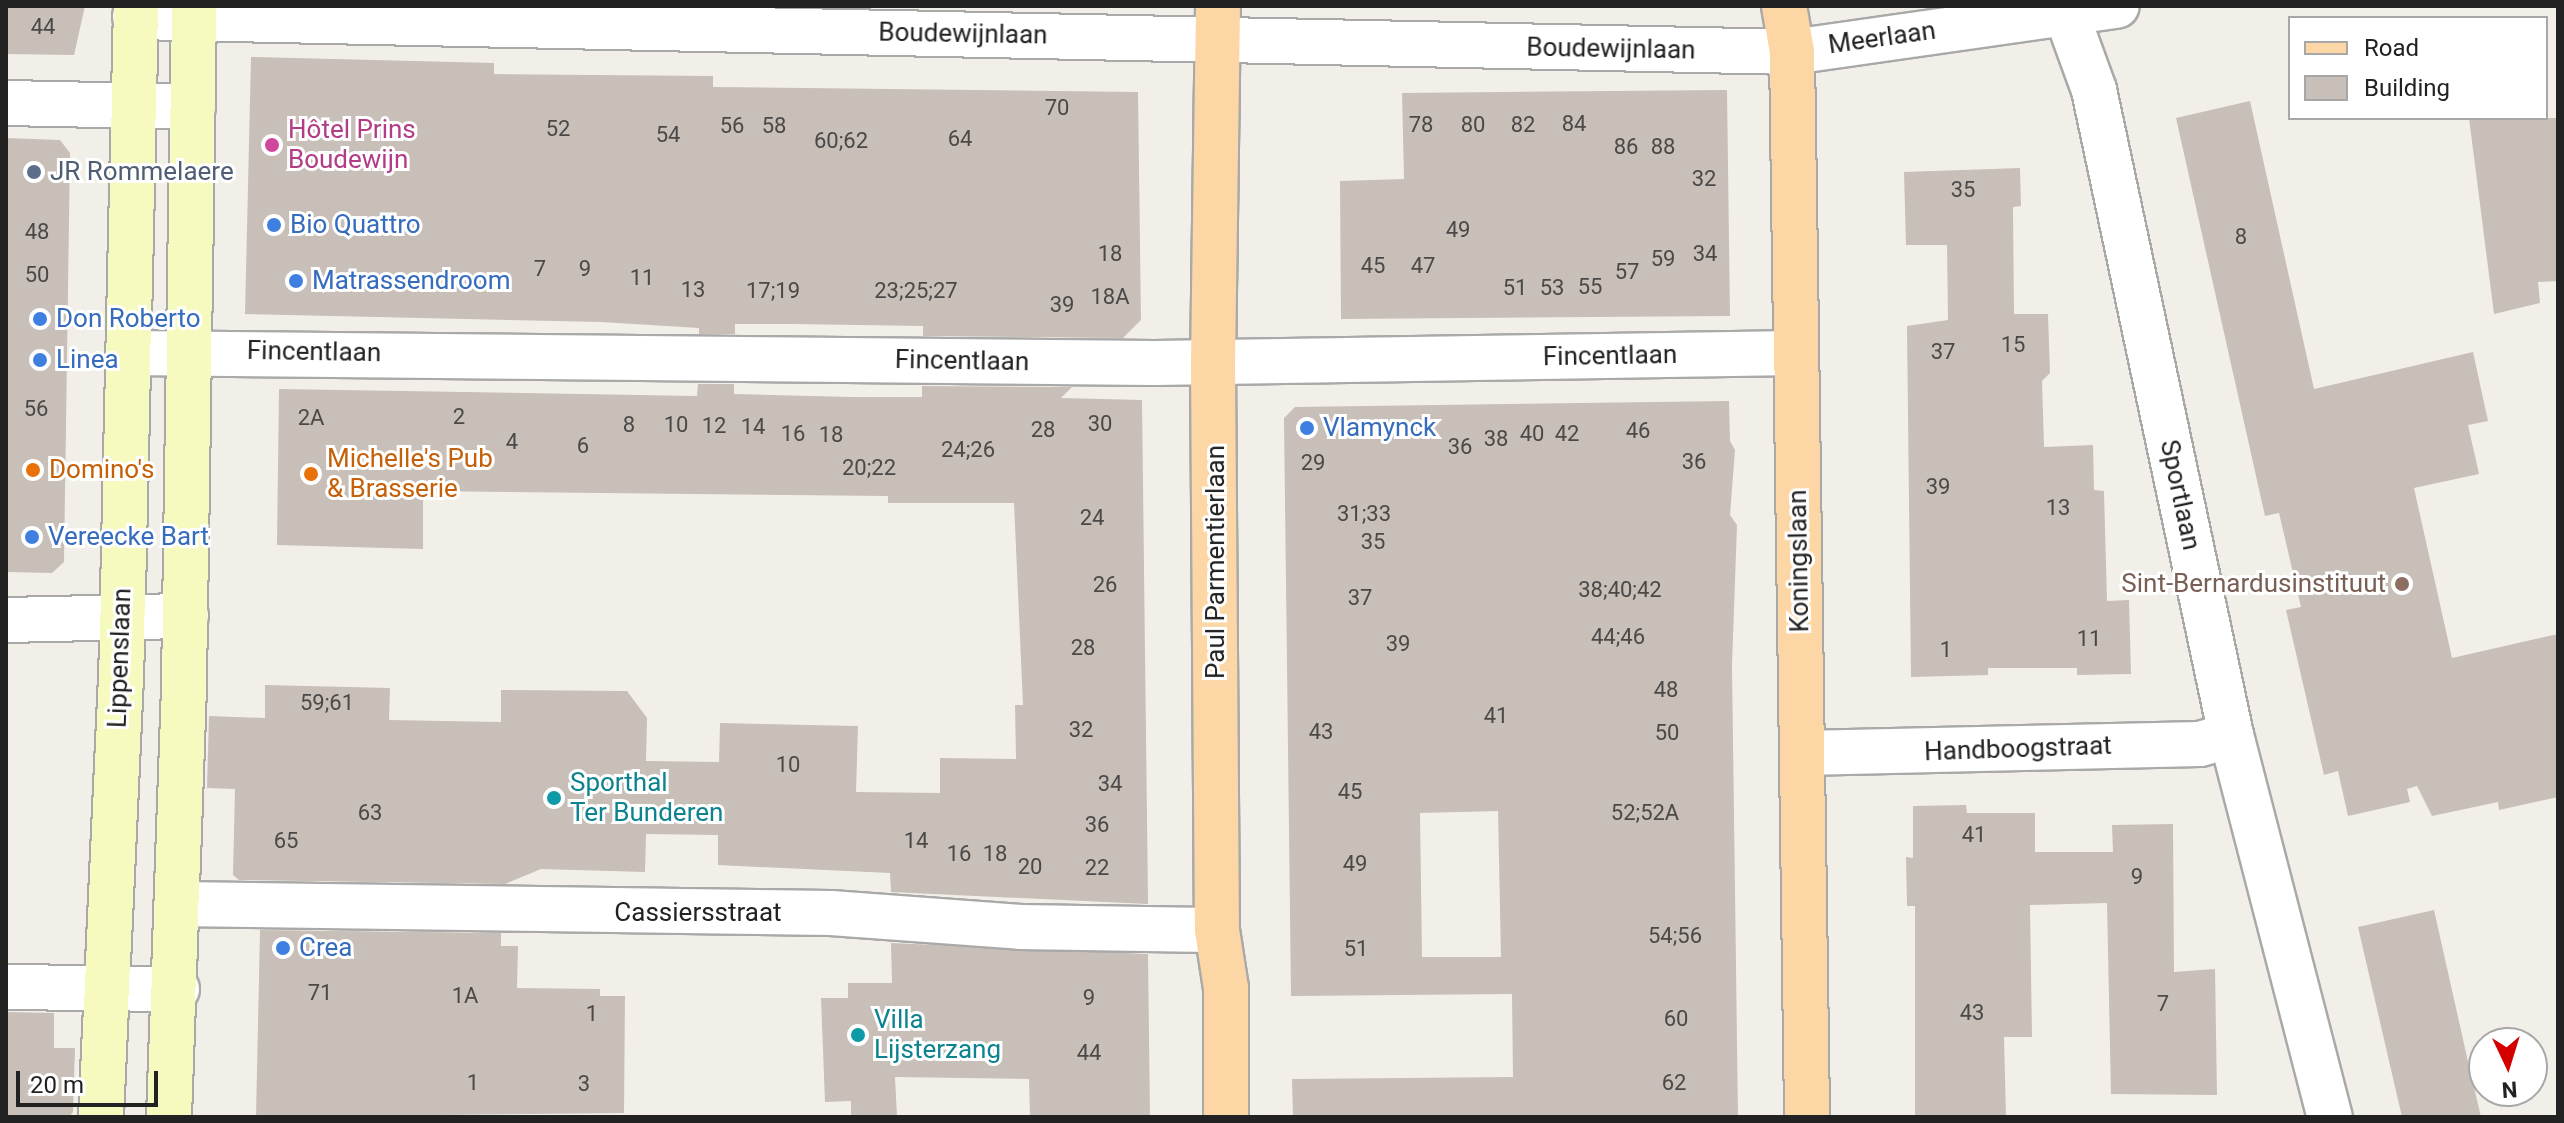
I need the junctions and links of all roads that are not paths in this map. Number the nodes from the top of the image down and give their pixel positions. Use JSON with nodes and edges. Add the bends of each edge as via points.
{"nodes":[{"id":1,"x":1784,"y":6,"type":"edge"},
{"id":2,"x":2117,"y":6,"type":"edge"},
{"id":3,"x":194,"y":11,"type":"edge"},
{"id":4,"x":135,"y":12,"type":"edge"},
{"id":5,"x":2066,"y":13,"type":"junction"},
{"id":6,"x":1955,"y":15,"type":"edge"},
{"id":7,"x":1218,"y":24,"type":"edge"},
{"id":8,"x":1792,"y":52,"type":"junction"},
{"id":9,"x":6,"y":103,"type":"edge"},
{"id":10,"x":133,"y":106,"type":"junction"},
{"id":11,"x":193,"y":107,"type":"junction"},
{"id":12,"x":191,"y":350,"type":"junction"},
{"id":13,"x":128,"y":353,"type":"junction"},
{"id":14,"x":1796,"y":353,"type":"junction"},
{"id":15,"x":1213,"y":363,"type":"junction"},
{"id":16,"x":186,"y":616,"type":"junction"},
{"id":17,"x":121,"y":619,"type":"junction"},
{"id":18,"x":6,"y":620,"type":"edge"},
{"id":19,"x":2231,"y":735,"type":"junction"},
{"id":20,"x":1803,"y":753,"type":"junction"},
{"id":21,"x":178,"y":904,"type":"junction"},
{"id":22,"x":1217,"y":930,"type":"junction"},
{"id":23,"x":6,"y":987,"type":"edge"},
{"id":24,"x":103,"y":988,"type":"junction"},
{"id":25,"x":177,"y":989,"type":"junction"},
{"id":26,"x":101,"y":1117,"type":"edge"},
{"id":27,"x":169,"y":1117,"type":"edge"},
{"id":28,"x":1226,"y":1117,"type":"edge"},
{"id":29,"x":1807,"y":1117,"type":"edge"},
{"id":30,"x":2330,"y":1117,"type":"edge"}],
"edges":[{"from":1,"to":8,"type":"main road","name":"Koningslaan"},
{"from":2,"to":5,"type":"street","name":"Meerlaan"},
{"from":3,"to":4,"type":"street","name":"Boudewijnlaan"},
{"from":3,"to":7,"type":"street","name":"Boudewijnlaan"},
{"from":3,"to":11,"type":"main road"},
{"from":4,"to":10,"type":"main road","name":"Lippenslaan"},
{"from":5,"to":6,"type":"street","name":"Meerlaan"},
{"from":5,"to":19,"type":"street","name":"Sportlaan","via":[[2094,90]]},
{"from":6,"to":8,"type":"street","name":"Meerlaan"},
{"from":7,"to":8,"type":"street","name":"Boudewijnlaan"},
{"from":7,"to":15,"type":"main road","name":"Paul Parmentierlaan"},
{"from":8,"to":14,"type":"main road","name":"Koningslaan"},
{"from":9,"to":10,"type":"street"},
{"from":10,"to":11,"type":"street"},
{"from":10,"to":13,"type":"main road","name":"Lippenslaan"},
{"from":11,"to":12,"type":"main road"},
{"from":12,"to":13,"type":"street","name":"Fincentlaan"},
{"from":12,"to":15,"type":"street","name":"Fincentlaan"},
{"from":12,"to":16,"type":"main road"},
{"from":13,"to":17,"type":"main road","name":"Lippenslaan"},
{"from":14,"to":15,"type":"street","name":"Fincentlaan"},
{"from":14,"to":20,"type":"main road","name":"Koningslaan"},
{"from":15,"to":22,"type":"main road","name":"Paul Parmentierlaan"},
{"from":16,"to":17,"type":"street"},
{"from":16,"to":21,"type":"main road"},
{"from":17,"to":18,"type":"street"},
{"from":17,"to":24,"type":"main road","name":"Lippenslaan"},
{"from":19,"to":20,"type":"street","name":"Handboogstraat","via":[[2200,744]]},
{"from":19,"to":30,"type":"street","name":"Sportlaan"},
{"from":20,"to":29,"type":"main road","name":"Koningslaan"},
{"from":21,"to":22,"type":"street","name":"Cassiersstraat","via":[[831,913],[1020,927]]},
{"from":21,"to":25,"type":"main road"},
{"from":22,"to":28,"type":"main road","name":"Paul Parmentierlaan","via":[[1226,988]]},
{"from":23,"to":24,"type":"street"},
{"from":24,"to":25,"type":"street"},
{"from":24,"to":26,"type":"main road","name":"Lippenslaan"},
{"from":25,"to":27,"type":"main road"}]}
